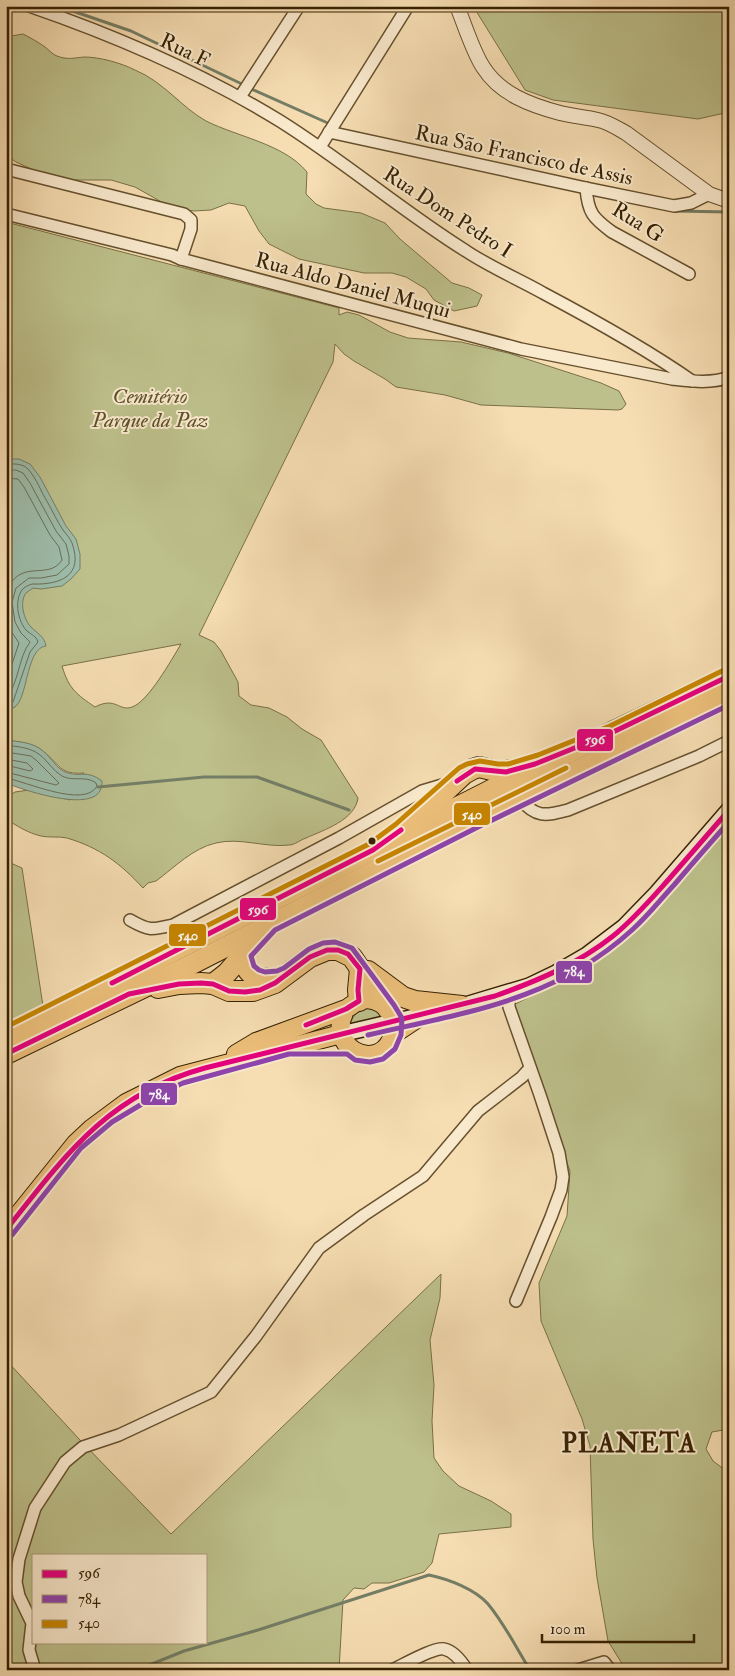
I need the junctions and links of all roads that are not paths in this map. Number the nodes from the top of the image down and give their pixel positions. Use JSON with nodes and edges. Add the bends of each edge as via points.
{"nodes":[{"id":1,"x":30,"y":6,"type":"edge"},
{"id":2,"x":299,"y":6,"type":"edge"},
{"id":3,"x":408,"y":6,"type":"edge"},
{"id":4,"x":457,"y":6,"type":"edge"},
{"id":5,"x":240,"y":98,"type":"junction"},
{"id":6,"x":329,"y":132,"type":"junction"},
{"id":7,"x":320,"y":147,"type":"junction"},
{"id":8,"x":6,"y":168,"type":"edge"},
{"id":9,"x":586,"y":188,"type":"junction"},
{"id":10,"x":709,"y":194,"type":"junction"},
{"id":11,"x":729,"y":201,"type":"edge"},
{"id":12,"x":6,"y":214,"type":"edge"},
{"id":13,"x":181,"y":259,"type":"junction"},
{"id":14,"x":689,"y":274,"type":"dead end"},
{"id":15,"x":729,"y":377,"type":"edge"},
{"id":16,"x":692,"y":381,"type":"junction"},
{"id":17,"x":729,"y":676,"type":"edge"},
{"id":18,"x":729,"y":697,"type":"edge"},
{"id":19,"x":729,"y":742,"type":"edge"},
{"id":20,"x":491,"y":779,"type":"junction"},
{"id":21,"x":428,"y":796,"type":"junction"},
{"id":22,"x":520,"y":799,"type":"junction"},
{"id":23,"x":729,"y":810,"type":"edge"},
{"id":24,"x":479,"y":818,"type":"junction"},
{"id":25,"x":373,"y":850,"type":"junction"},
{"id":26,"x":300,"y":887,"type":"junction"},
{"id":27,"x":130,"y":920,"type":"dead end"},
{"id":28,"x":270,"y":924,"type":"junction"},
{"id":29,"x":243,"y":954,"type":"junction"},
{"id":30,"x":358,"y":966,"type":"junction"},
{"id":31,"x":186,"y":967,"type":"junction"},
{"id":32,"x":281,"y":978,"type":"junction"},
{"id":33,"x":207,"y":984,"type":"junction"},
{"id":34,"x":509,"y":992,"type":"junction"},
{"id":35,"x":129,"y":994,"type":"junction"},
{"id":36,"x":352,"y":1005,"type":"junction"},
{"id":37,"x":462,"y":1006,"type":"junction"},
{"id":38,"x":421,"y":1016,"type":"joint"},
{"id":39,"x":392,"y":1021,"type":"junction"},
{"id":40,"x":6,"y":1036,"type":"edge"},
{"id":41,"x":345,"y":1041,"type":"junction"},
{"id":42,"x":6,"y":1054,"type":"edge"},
{"id":43,"x":221,"y":1064,"type":"junction"},
{"id":44,"x":530,"y":1068,"type":"junction"},
{"id":45,"x":6,"y":1230,"type":"edge"},
{"id":46,"x":516,"y":1301,"type":"dead end"},
{"id":47,"x":35,"y":1670,"type":"edge"},
{"id":48,"x":392,"y":1670,"type":"edge"},
{"id":49,"x":467,"y":1670,"type":"edge"},
{"id":50,"x":578,"y":1670,"type":"edge"},
{"id":51,"x":610,"y":1670,"type":"edge"}],
"edges":[{"from":1,"to":5,"type":"street","name":"Rua F","via":[[155,55]]},
{"from":2,"to":5,"type":"street"},
{"from":3,"to":6,"type":"street"},
{"from":4,"to":10,"type":"street","via":[[482,66],[511,95],[560,113],[612,125]]},
{"from":5,"to":7,"type":"street","name":"Rua Dom Pedro I"},
{"from":6,"to":7,"type":"street"},
{"from":6,"to":9,"type":"street","name":"Rua São Francisco de Assis"},
{"from":7,"to":16,"type":"street","name":"Rua Dom Pedro I","via":[[440,235],[562,302]]},
{"from":8,"to":13,"type":"street","via":[[184,214],[191,220],[192,229]]},
{"from":9,"to":10,"type":"street","name":"Rua São Francisco de Assis","via":[[674,206]]},
{"from":9,"to":14,"type":"street","name":"Rua G","via":[[587,204],[601,224]]},
{"from":10,"to":11,"type":"street"},
{"from":12,"to":13,"type":"street","name":"Rua Aldo Daniel Muqui","via":[[172,254]]},
{"from":13,"to":16,"type":"street","name":"Rua Aldo Daniel Muqui","via":[[521,349]]},
{"from":15,"to":16,"type":"street","name":"Rua Aldo Daniel Muqui"},
{"from":17,"to":20,"type":"highway","via":[[570,752]]},
{"from":18,"to":22,"type":"highway"},
{"from":19,"to":22,"type":"street","via":[[568,810],[541,815]]},
{"from":20,"to":21,"type":"highway","via":[[480,767]]},
{"from":20,"to":24,"type":"highway","via":[[493,799]]},
{"from":20,"to":25,"type":"highway"},
{"from":21,"to":25,"type":"highway","via":[[401,830]]},
{"from":21,"to":27,"type":"street","via":[[339,838],[173,925],[145,928]]},
{"from":22,"to":24,"type":"highway"},
{"from":23,"to":34,"type":"main road","via":[[624,928],[556,973]]},
{"from":24,"to":28,"type":"highway"},
{"from":25,"to":26,"type":"highway"},
{"from":26,"to":31,"type":"highway","via":[[289,899],[190,952]]},
{"from":26,"to":40,"type":"highway"},
{"from":28,"to":29,"type":"highway"},
{"from":28,"to":31,"type":"highway"},
{"from":29,"to":32,"type":"highway","via":[[246,969],[255,977],[263,980]]},
{"from":29,"to":33,"type":"highway","via":[[226,973]]},
{"from":30,"to":32,"type":"highway","via":[[348,954],[327,950],[310,956]]},
{"from":30,"to":36,"type":"highway","via":[[358,990]]},
{"from":30,"to":37,"type":"highway","via":[[403,997]]},
{"from":30,"to":39,"type":"highway"},
{"from":31,"to":33,"type":"highway"},
{"from":31,"to":35,"type":"highway"},
{"from":32,"to":33,"type":"highway","via":[[268,987],[253,991],[229,991]]},
{"from":33,"to":35,"type":"highway","via":[[179,984]]},
{"from":34,"to":37,"type":"main road"},
{"from":34,"to":44,"type":"street","via":[[509,1007]]},
{"from":35,"to":42,"type":"highway"},
{"from":36,"to":39,"type":"main road","via":[[370,999],[380,1002]]},
{"from":36,"to":41,"type":"main road","via":[[340,1025]]},
{"from":36,"to":43,"type":"main road","via":[[256,1042]]},
{"from":37,"to":38,"type":"main road"},
{"from":38,"to":39,"type":"main road"},
{"from":39,"to":41,"type":"main road"},
{"from":39,"to":41,"type":"main road","via":[[389,1045],[380,1052],[358,1053]]},
{"from":41,"to":43,"type":"main road","via":[[288,1047]]},
{"from":43,"to":45,"type":"main road","via":[[173,1079],[140,1095],[91,1129],[64,1156]]},
{"from":44,"to":46,"type":"street","via":[[559,1153],[563,1177],[551,1217]]},
{"from":44,"to":47,"type":"street","via":[[478,1110],[423,1176],[319,1248],[211,1392],[83,1448],[66,1462],[35,1508],[16,1582],[32,1623],[29,1650]]},
{"from":48,"to":49,"type":"street","via":[[442,1648],[451,1652]]},
{"from":50,"to":51,"type":"street","via":[[604,1662]]}]}
